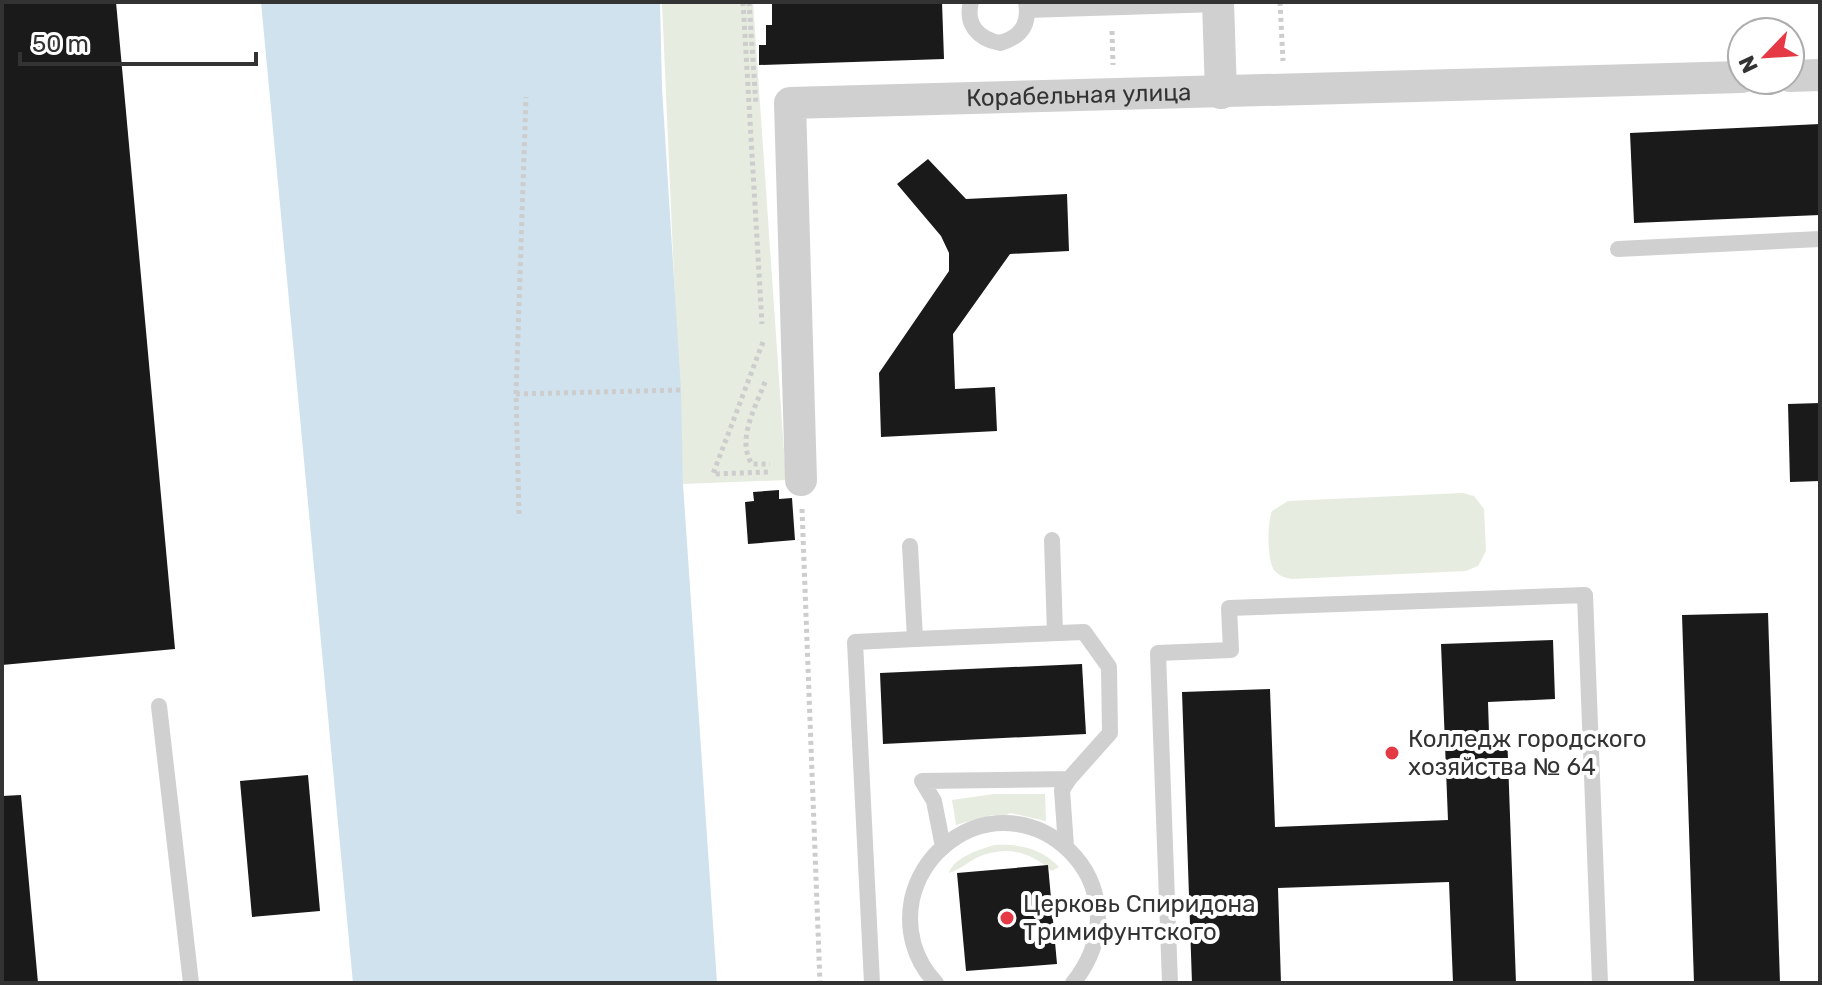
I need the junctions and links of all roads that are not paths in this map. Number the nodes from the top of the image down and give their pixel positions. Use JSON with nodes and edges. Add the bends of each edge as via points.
{"nodes":[{"id":1,"x":971,"y":2,"type":"edge"},
{"id":2,"x":1218,"y":3,"type":"edge"},
{"id":3,"x":1027,"y":6,"type":"edge"},
{"id":4,"x":1726,"y":77,"type":"edge"},
{"id":5,"x":1221,"y":93,"type":"junction"},
{"id":6,"x":1820,"y":239,"type":"edge"},
{"id":7,"x":1618,"y":249,"type":"dead end"},
{"id":8,"x":801,"y":476,"type":"road end"},
{"id":9,"x":1052,"y":540,"type":"dead end"},
{"id":10,"x":910,"y":546,"type":"dead end"},
{"id":11,"x":1055,"y":633,"type":"junction"},
{"id":12,"x":915,"y":639,"type":"junction"},
{"id":13,"x":159,"y":706,"type":"dead end"},
{"id":14,"x":1069,"y":779,"type":"junction"},
{"id":15,"x":1066,"y":846,"type":"junction"},
{"id":16,"x":943,"y":847,"type":"junction"},
{"id":17,"x":191,"y":983,"type":"edge"},
{"id":18,"x":872,"y":983,"type":"edge"},
{"id":19,"x":936,"y":983,"type":"edge"},
{"id":20,"x":1073,"y":983,"type":"edge"},
{"id":21,"x":1170,"y":983,"type":"edge"},
{"id":22,"x":1600,"y":983,"type":"edge"}],
"edges":[{"from":1,"to":3,"type":"lane","via":[[973,27],[1000,43],[1020,34]]},
{"from":2,"to":3,"type":"lane"},
{"from":2,"to":5,"type":"street"},
{"from":4,"to":5,"type":"street","name":"Корабельная улица"},
{"from":5,"to":8,"type":"street","name":"Корабельная улица","via":[[790,103]]},
{"from":6,"to":7,"type":"lane"},
{"from":9,"to":11,"type":"lane"},
{"from":10,"to":12,"type":"lane"},
{"from":11,"to":12,"type":"lane"},
{"from":11,"to":14,"type":"lane","via":[[1084,632],[1109,667],[1110,733]]},
{"from":12,"to":18,"type":"lane","via":[[855,642]]},
{"from":13,"to":17,"type":"lane"},
{"from":14,"to":15,"type":"lane","via":[[1062,790]]},
{"from":14,"to":16,"type":"lane","via":[[922,781],[934,801]]},
{"from":15,"to":16,"type":"lane","via":[[1038,829],[1010,823],[982,826]]},
{"from":15,"to":20,"type":"lane","via":[[1087,871],[1098,902],[1098,934],[1087,965]]},
{"from":16,"to":19,"type":"lane","via":[[915,885],[909,915],[913,946]]},
{"from":21,"to":22,"type":"lane","via":[[1158,653],[1231,650],[1229,608],[1585,595]]}]}
